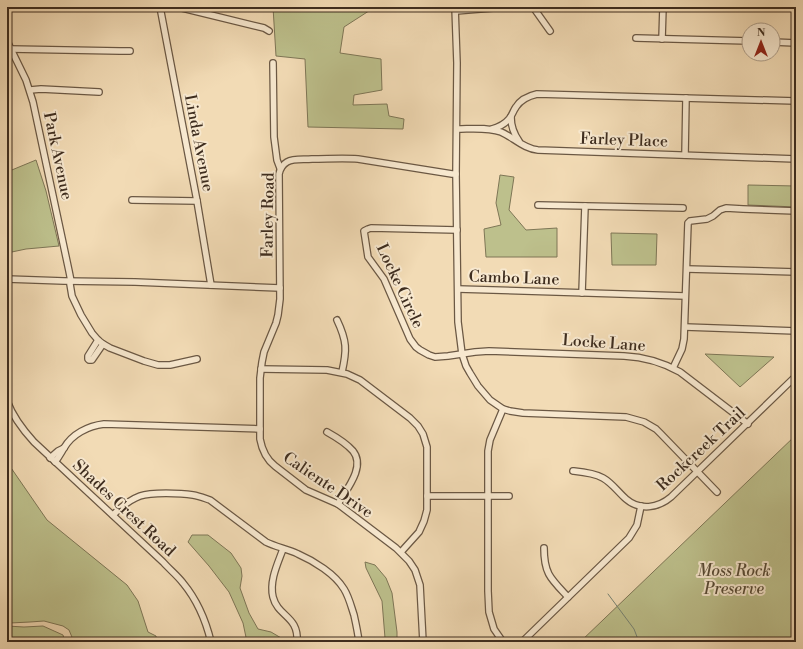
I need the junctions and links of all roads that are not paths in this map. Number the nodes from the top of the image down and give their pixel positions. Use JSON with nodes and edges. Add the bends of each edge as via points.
{"nodes":[{"id":1,"x":160,"y":7,"type":"edge"},
{"id":2,"x":178,"y":7,"type":"edge"},
{"id":3,"x":505,"y":7,"type":"edge"},
{"id":4,"x":533,"y":7,"type":"edge"},
{"id":5,"x":663,"y":7,"type":"edge"},
{"id":6,"x":456,"y":9,"type":"edge"},
{"id":7,"x":269,"y":31,"type":"dead end"},
{"id":8,"x":550,"y":31,"type":"dead end"},
{"id":9,"x":636,"y":38,"type":"dead end"},
{"id":10,"x":662,"y":39,"type":"junction"},
{"id":11,"x":7,"y":41,"type":"edge"},
{"id":12,"x":741,"y":42,"type":"edge"},
{"id":13,"x":781,"y":42,"type":"edge"},
{"id":14,"x":796,"y":43,"type":"edge"},
{"id":15,"x":10,"y":49,"type":"junction"},
{"id":16,"x":130,"y":51,"type":"dead end"},
{"id":17,"x":273,"y":64,"type":"dead end"},
{"id":18,"x":30,"y":90,"type":"junction"},
{"id":19,"x":99,"y":92,"type":"dead end"},
{"id":20,"x":686,"y":98,"type":"junction"},
{"id":21,"x":796,"y":101,"type":"edge"},
{"id":22,"x":511,"y":118,"type":"junction"},
{"id":23,"x":457,"y":128,"type":"junction"},
{"id":24,"x":492,"y":129,"type":"junction"},
{"id":25,"x":521,"y":143,"type":"junction"},
{"id":26,"x":685,"y":155,"type":"junction"},
{"id":27,"x":796,"y":159,"type":"edge"},
{"id":28,"x":280,"y":168,"type":"junction"},
{"id":29,"x":456,"y":174,"type":"junction"},
{"id":30,"x":132,"y":200,"type":"dead end"},
{"id":31,"x":197,"y":201,"type":"junction"},
{"id":32,"x":538,"y":205,"type":"dead end"},
{"id":33,"x":585,"y":206,"type":"junction"},
{"id":34,"x":683,"y":208,"type":"dead end"},
{"id":35,"x":796,"y":211,"type":"edge"},
{"id":36,"x":457,"y":230,"type":"junction"},
{"id":37,"x":687,"y":269,"type":"junction"},
{"id":38,"x":796,"y":272,"type":"edge"},
{"id":39,"x":7,"y":278,"type":"edge"},
{"id":40,"x":71,"y":281,"type":"junction"},
{"id":41,"x":211,"y":285,"type":"junction"},
{"id":42,"x":280,"y":288,"type":"junction"},
{"id":43,"x":458,"y":289,"type":"junction"},
{"id":44,"x":582,"y":293,"type":"junction"},
{"id":45,"x":685,"y":296,"type":"junction"},
{"id":46,"x":337,"y":320,"type":"dead end"},
{"id":47,"x":685,"y":327,"type":"junction"},
{"id":48,"x":796,"y":331,"type":"edge"},
{"id":49,"x":98,"y":340,"type":"junction"},
{"id":50,"x":103,"y":344,"type":"junction"},
{"id":51,"x":462,"y":354,"type":"junction"},
{"id":52,"x":197,"y":359,"type":"dead end"},
{"id":53,"x":673,"y":368,"type":"junction"},
{"id":54,"x":261,"y":369,"type":"junction"},
{"id":55,"x":342,"y":372,"type":"junction"},
{"id":56,"x":796,"y":376,"type":"edge"},
{"id":57,"x":7,"y":401,"type":"edge"},
{"id":58,"x":503,"y":409,"type":"junction"},
{"id":59,"x":748,"y":424,"type":"junction"},
{"id":60,"x":260,"y":428,"type":"junction"},
{"id":61,"x":327,"y":432,"type":"dead end"},
{"id":62,"x":53,"y":460,"type":"junction"},
{"id":63,"x":573,"y":471,"type":"dead end"},
{"id":64,"x":698,"y":472,"type":"junction"},
{"id":65,"x":717,"y":492,"type":"dead end"},
{"id":66,"x":427,"y":496,"type":"junction"},
{"id":67,"x":488,"y":496,"type":"junction"},
{"id":68,"x":509,"y":496,"type":"dead end"},
{"id":69,"x":338,"y":504,"type":"junction"},
{"id":70,"x":641,"y":506,"type":"junction"},
{"id":71,"x":113,"y":515,"type":"junction"},
{"id":72,"x":544,"y":548,"type":"dead end"},
{"id":73,"x":283,"y":549,"type":"junction"},
{"id":74,"x":401,"y":552,"type":"junction"},
{"id":75,"x":568,"y":597,"type":"junction"},
{"id":76,"x":211,"y":642,"type":"edge"},
{"id":77,"x":297,"y":642,"type":"edge"},
{"id":78,"x":359,"y":642,"type":"edge"},
{"id":79,"x":423,"y":642,"type":"edge"},
{"id":80,"x":503,"y":642,"type":"edge"},
{"id":81,"x":522,"y":642,"type":"edge"}],
"edges":[{"from":1,"to":31,"type":"street","name":"Linda Avenue"},
{"from":2,"to":7,"type":"street"},
{"from":3,"to":6,"type":"street"},
{"from":4,"to":8,"type":"street"},
{"from":5,"to":10,"type":"street"},
{"from":6,"to":23,"type":"street"},
{"from":9,"to":10,"type":"street"},
{"from":10,"to":12,"type":"street"},
{"from":11,"to":15,"type":"street","name":"Park Avenue"},
{"from":13,"to":14,"type":"street"},
{"from":15,"to":16,"type":"street"},
{"from":15,"to":18,"type":"street","name":"Park Avenue"},
{"from":17,"to":28,"type":"street","via":[[274,137]]},
{"from":18,"to":19,"type":"street"},
{"from":18,"to":40,"type":"street","name":"Park Avenue"},
{"from":20,"to":21,"type":"street"},
{"from":20,"to":22,"type":"street","via":[[537,94],[522,100]]},
{"from":20,"to":26,"type":"street"},
{"from":22,"to":24,"type":"street"},
{"from":22,"to":25,"type":"street","via":[[515,136]]},
{"from":23,"to":24,"type":"street","name":"Farley Place"},
{"from":23,"to":29,"type":"street"},
{"from":24,"to":25,"type":"street","name":"Farley Place"},
{"from":25,"to":26,"type":"street","name":"Farley Place","via":[[534,150]]},
{"from":26,"to":27,"type":"street","name":"Farley Place"},
{"from":28,"to":29,"type":"street","name":"Farley Road","via":[[286,162],[295,160],[344,158],[366,159]]},
{"from":28,"to":42,"type":"street","name":"Farley Road"},
{"from":29,"to":36,"type":"street","name":"Cambo Lane"},
{"from":30,"to":31,"type":"street"},
{"from":31,"to":41,"type":"street","name":"Linda Avenue"},
{"from":32,"to":33,"type":"street"},
{"from":33,"to":34,"type":"street"},
{"from":33,"to":44,"type":"street"},
{"from":35,"to":37,"type":"street","via":[[726,208],[707,219],[690,221]]},
{"from":36,"to":43,"type":"street","name":"Cambo Lane"},
{"from":36,"to":51,"type":"street","name":"Locke Circle","via":[[371,228],[364,231],[368,257],[384,279],[413,344],[435,357]]},
{"from":37,"to":38,"type":"street"},
{"from":37,"to":45,"type":"street"},
{"from":39,"to":40,"type":"street"},
{"from":40,"to":41,"type":"street"},
{"from":40,"to":49,"type":"street","name":"Park Avenue","via":[[81,315]]},
{"from":41,"to":42,"type":"street"},
{"from":42,"to":54,"type":"street","name":"Caliente Drive","via":[[278,315],[264,352]]},
{"from":43,"to":44,"type":"street","name":"Cambo Lane"},
{"from":43,"to":51,"type":"street","via":[[458,322]]},
{"from":44,"to":45,"type":"street","name":"Cambo Lane"},
{"from":45,"to":47,"type":"street"},
{"from":46,"to":55,"type":"street","via":[[345,345]]},
{"from":47,"to":48,"type":"street"},
{"from":47,"to":53,"type":"street","via":[[682,349]]},
{"from":49,"to":50,"type":"street","name":"Park Avenue"},
{"from":49,"to":50,"type":"street","via":[[88,356],[89,360],[94,358]]},
{"from":50,"to":52,"type":"street","name":"Park Avenue","via":[[158,365]]},
{"from":51,"to":53,"type":"street","name":"Locke Lane","via":[[489,351],[629,356],[656,360]]},
{"from":51,"to":58,"type":"street","via":[[466,366],[484,393]]},
{"from":53,"to":59,"type":"street","name":"Locke Lane"},
{"from":54,"to":55,"type":"street"},
{"from":54,"to":60,"type":"street","name":"Caliente Drive"},
{"from":55,"to":66,"type":"street","via":[[360,380],[418,426],[427,447]]},
{"from":56,"to":59,"type":"street","name":"Rockcreek Trail"},
{"from":57,"to":62,"type":"street","name":"Shades Crest Road","via":[[21,427]]},
{"from":58,"to":64,"type":"street","via":[[523,413],[626,417],[644,422],[666,438]]},
{"from":58,"to":67,"type":"street","via":[[489,444]]},
{"from":59,"to":64,"type":"street","name":"Rockcreek Trail"},
{"from":60,"to":62,"type":"street","via":[[97,425],[85,429],[72,439]]},
{"from":60,"to":69,"type":"street","name":"Caliente Drive","via":[[262,445],[270,462],[306,490]]},
{"from":61,"to":69,"type":"street","via":[[352,450],[357,459],[356,474]]},
{"from":62,"to":71,"type":"street","name":"Shades Crest Road"},
{"from":63,"to":70,"type":"street","via":[[604,478],[626,499]]},
{"from":64,"to":65,"type":"street"},
{"from":64,"to":70,"type":"street","name":"Rockcreek Trail","via":[[666,502],[654,506]]},
{"from":66,"to":67,"type":"street"},
{"from":66,"to":74,"type":"street","via":[[427,510],[422,526]]},
{"from":67,"to":68,"type":"street"},
{"from":67,"to":80,"type":"street","via":[[489,612],[494,629]]},
{"from":69,"to":74,"type":"street","name":"Caliente Drive"},
{"from":70,"to":75,"type":"street","via":[[637,525],[629,538]]},
{"from":71,"to":73,"type":"street","via":[[130,500],[147,494],[192,495],[210,500],[266,542]]},
{"from":71,"to":76,"type":"street","name":"Shades Crest Road","via":[[183,583],[200,612]]},
{"from":72,"to":75,"type":"street","via":[[546,571]]},
{"from":73,"to":77,"type":"street","via":[[272,592],[278,607],[295,625]]},
{"from":73,"to":78,"type":"street","via":[[309,559],[341,584],[351,604]]},
{"from":74,"to":79,"type":"street","name":"Caliente Drive","via":[[413,566],[419,580]]},
{"from":75,"to":81,"type":"street"}]}
